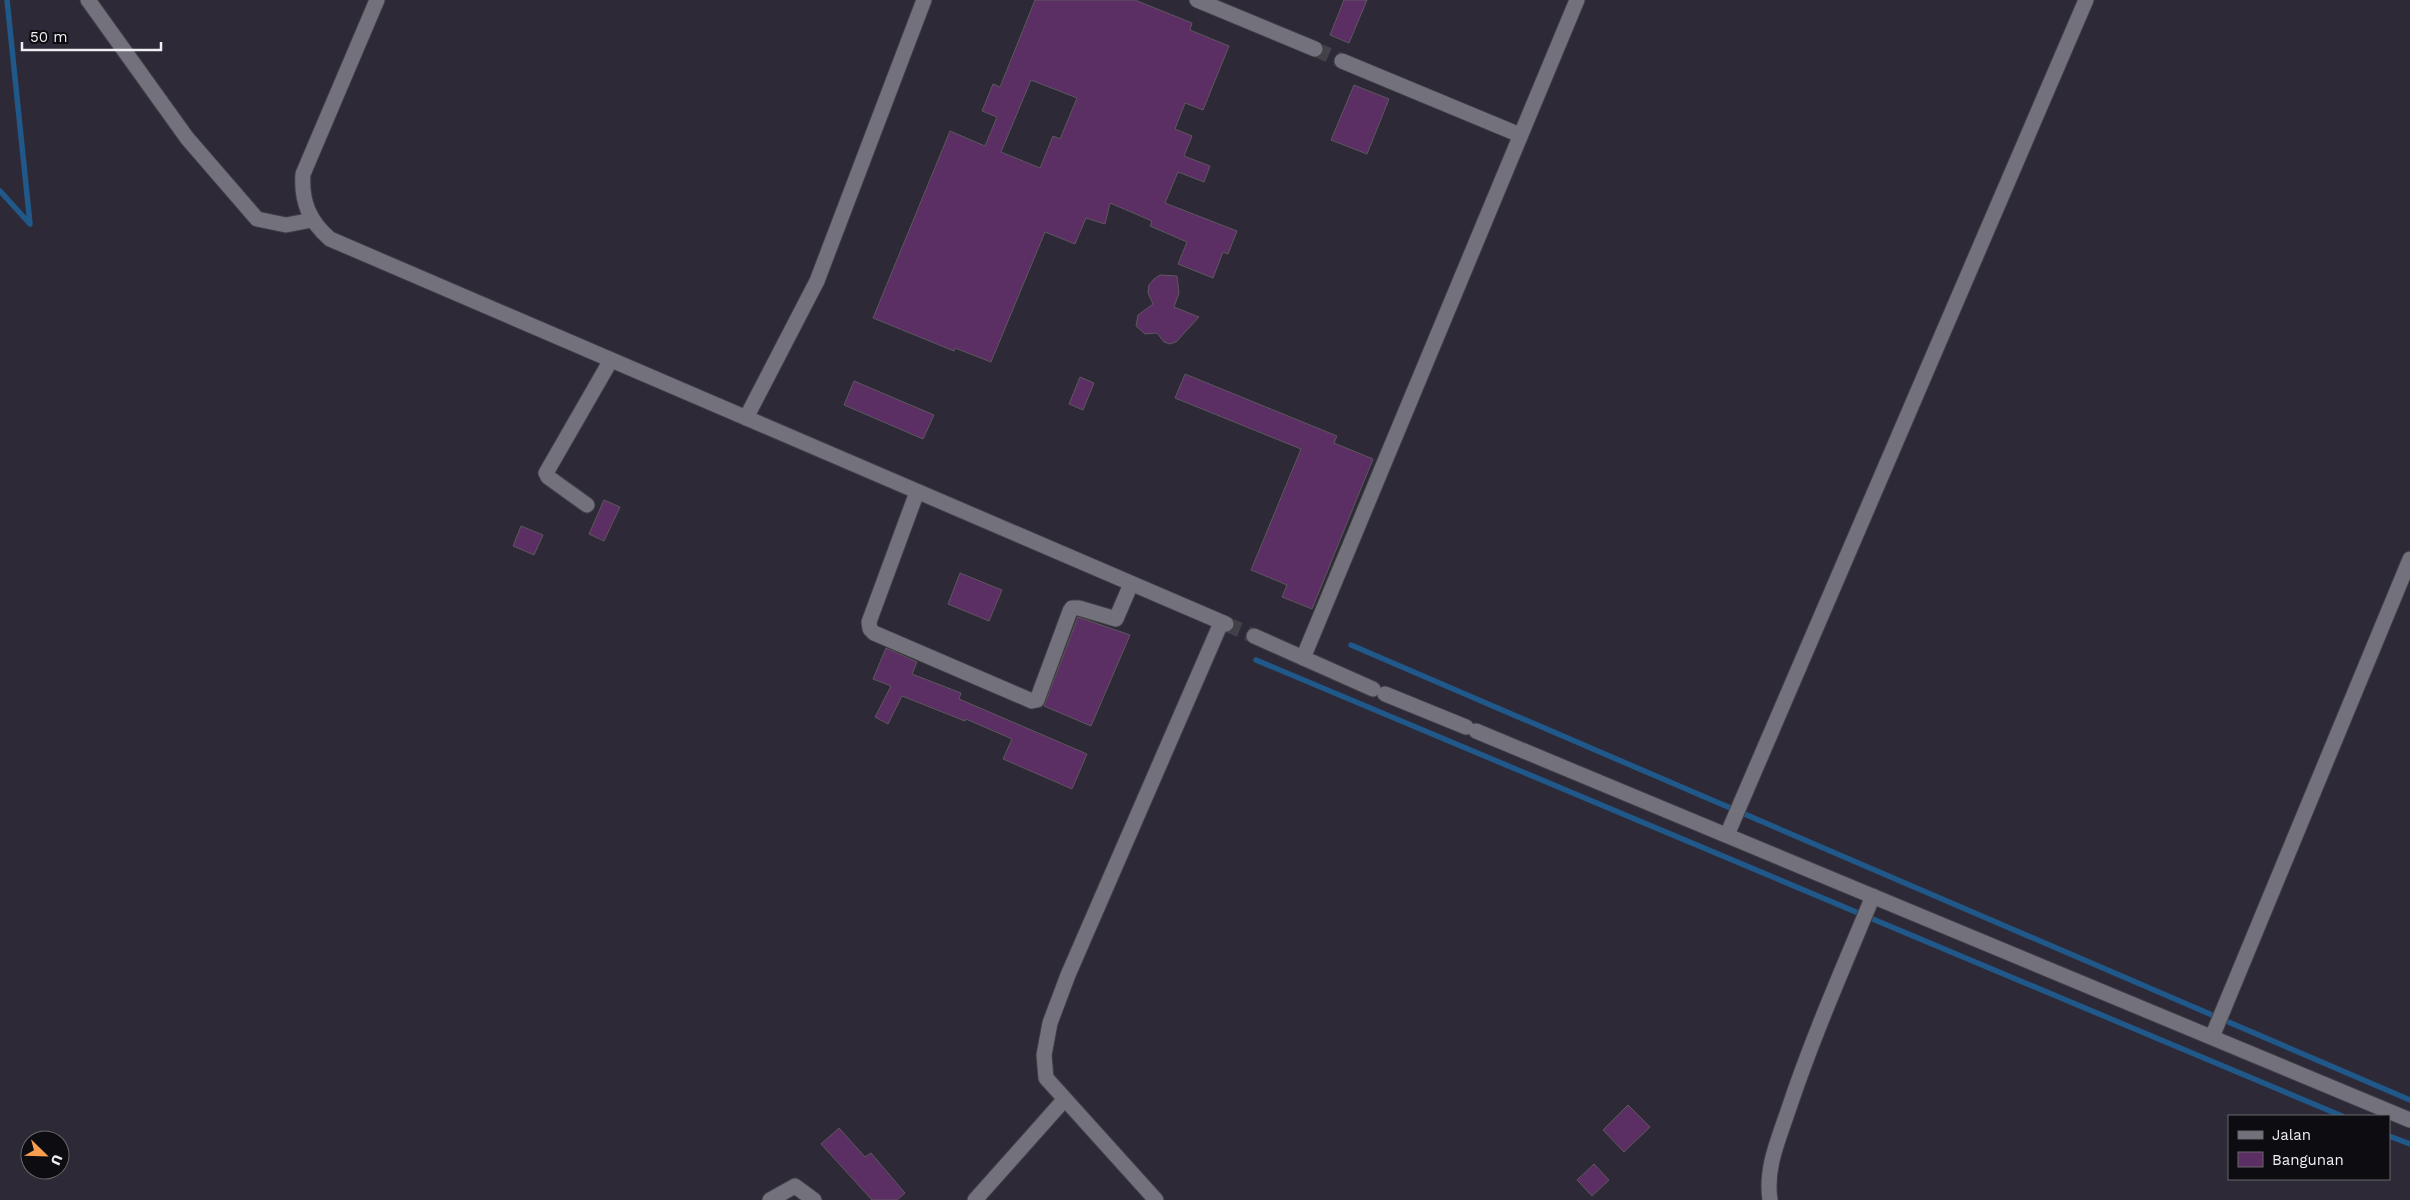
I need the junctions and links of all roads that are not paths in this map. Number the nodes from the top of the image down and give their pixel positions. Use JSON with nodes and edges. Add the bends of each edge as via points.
{"nodes":[{"id":1,"x":88,"y":0,"type":"edge"},
{"id":2,"x":377,"y":0,"type":"edge"},
{"id":3,"x":924,"y":0,"type":"edge"},
{"id":4,"x":1197,"y":0,"type":"edge"},
{"id":5,"x":1577,"y":0,"type":"edge"},
{"id":6,"x":2086,"y":0,"type":"edge"},
{"id":7,"x":1315,"y":49,"type":"tunnel mouth"},
{"id":8,"x":1342,"y":61,"type":"tunnel mouth"},
{"id":9,"x":1520,"y":135,"type":"junction"},
{"id":10,"x":312,"y":220,"type":"junction"},
{"id":11,"x":611,"y":360,"type":"junction"},
{"id":12,"x":746,"y":418,"type":"junction"},
{"id":13,"x":917,"y":492,"type":"junction"},
{"id":14,"x":587,"y":505,"type":"dead end"},
{"id":15,"x":2410,"y":559,"type":"edge"},
{"id":16,"x":1131,"y":584,"type":"junction"},
{"id":17,"x":1254,"y":636,"type":"tunnel mouth"},
{"id":18,"x":1303,"y":658,"type":"junction"},
{"id":19,"x":1727,"y":835,"type":"junction"},
{"id":20,"x":1872,"y":896,"type":"junction"},
{"id":21,"x":2212,"y":1037,"type":"junction"},
{"id":22,"x":1064,"y":1100,"type":"junction"},
{"id":23,"x":2410,"y":1120,"type":"edge"},
{"id":24,"x":770,"y":1200,"type":"edge"},
{"id":25,"x":814,"y":1200,"type":"edge"},
{"id":26,"x":975,"y":1200,"type":"edge"},
{"id":27,"x":1156,"y":1200,"type":"edge"},
{"id":28,"x":1770,"y":1200,"type":"edge"}],
"edges":[{"from":1,"to":10,"type":"lane","via":[[187,138],[257,218],[286,225]]},
{"from":2,"to":10,"type":"lane","via":[[303,174],[305,206]]},
{"from":3,"to":12,"type":"lane","via":[[817,281]]},
{"from":4,"to":7,"type":"lane"},
{"from":5,"to":9,"type":"lane"},
{"from":6,"to":19,"type":"lane"},
{"from":8,"to":9,"type":"lane"},
{"from":9,"to":18,"type":"lane"},
{"from":10,"to":11,"type":"lane","via":[[330,239]]},
{"from":11,"to":12,"type":"lane"},
{"from":11,"to":14,"type":"lane","via":[[546,473]]},
{"from":12,"to":13,"type":"lane"},
{"from":13,"to":16,"type":"lane"},
{"from":13,"to":16,"type":"lane","via":[[869,622],[870,629],[1024,698],[1037,700],[1072,608],[1116,618]]},
{"from":15,"to":21,"type":"lane"},
{"from":16,"to":22,"type":"lane","via":[[1224,624],[1068,975],[1050,1023],[1044,1055],[1046,1078]]},
{"from":17,"to":18,"type":"lane"},
{"from":18,"to":19,"type":"lane"},
{"from":19,"to":20,"type":"lane"},
{"from":20,"to":21,"type":"lane"},
{"from":20,"to":28,"type":"lane","via":[[1810,1047],[1771,1161]]},
{"from":21,"to":23,"type":"lane"},
{"from":22,"to":26,"type":"lane"},
{"from":22,"to":27,"type":"lane"},
{"from":24,"to":25,"type":"lane","via":[[794,1186]]}]}
